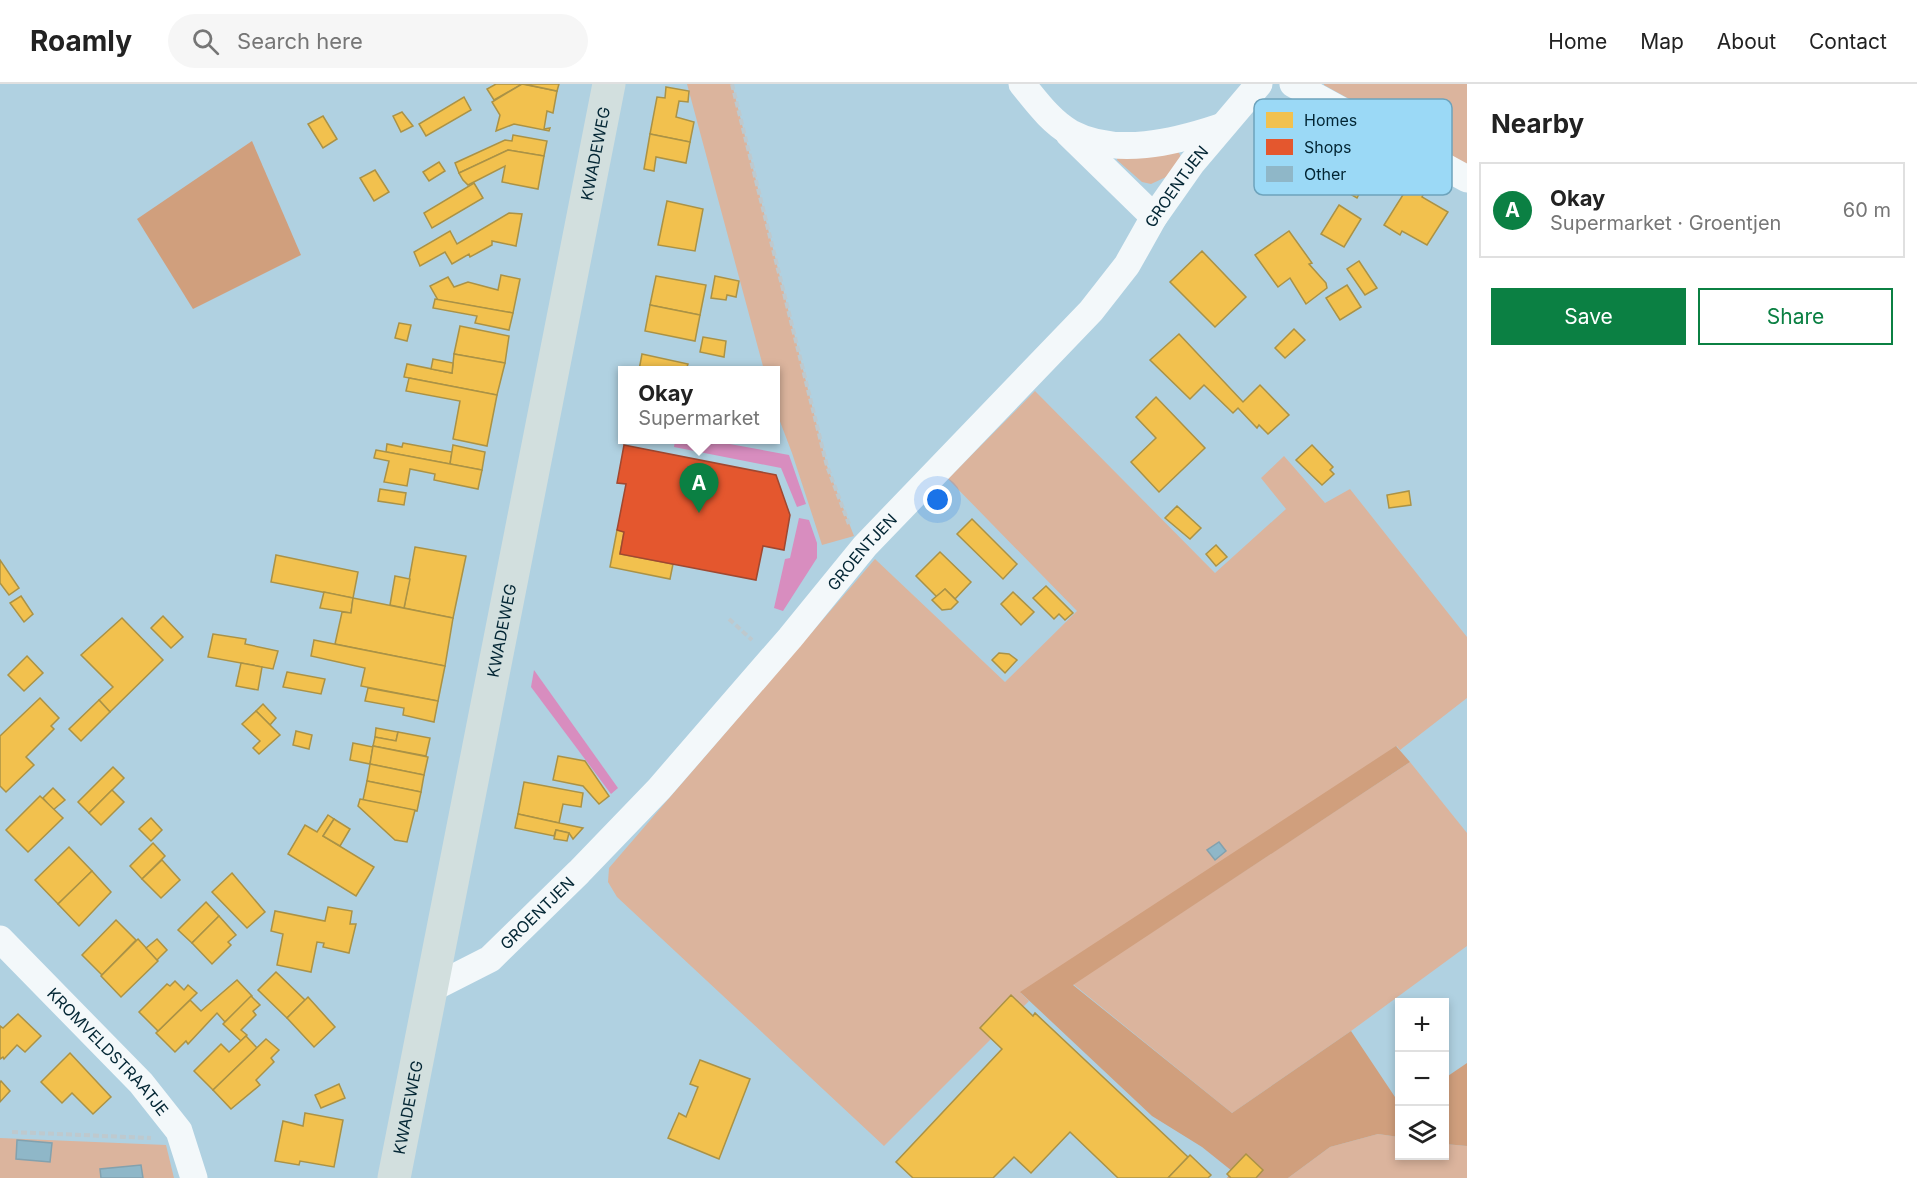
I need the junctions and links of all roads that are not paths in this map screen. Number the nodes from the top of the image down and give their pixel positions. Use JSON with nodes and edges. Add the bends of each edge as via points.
{"nodes":[{"id":1,"x":609,"y":84,"type":"edge"},
{"id":2,"x":1022,"y":84,"type":"edge"},
{"id":3,"x":1259,"y":84,"type":"edge"},
{"id":4,"x":1293,"y":84,"type":"edge"},
{"id":5,"x":1320,"y":99,"type":"edge"},
{"id":6,"x":1055,"y":121,"type":"junction"},
{"id":7,"x":1221,"y":127,"type":"junction"},
{"id":8,"x":1452,"y":171,"type":"edge"},
{"id":9,"x":1467,"y":179,"type":"edge"},
{"id":10,"x":1154,"y":217,"type":"junction"},
{"id":11,"x":0,"y":939,"type":"edge"},
{"id":12,"x":432,"y":989,"type":"junction"},
{"id":13,"x":194,"y":1178,"type":"edge"},
{"id":14,"x":394,"y":1178,"type":"edge"}],
"edges":[{"from":1,"to":12,"type":"main road","name":"KWADEWEG"},
{"from":2,"to":6,"type":"street"},
{"from":3,"to":7,"type":"street","name":"GROENTJEN"},
{"from":4,"to":5,"type":"street"},
{"from":6,"to":7,"type":"street","via":[[1084,138],[1116,145],[1186,139]]},
{"from":6,"to":10,"type":"street"},
{"from":7,"to":10,"type":"street","name":"GROENTJEN"},
{"from":8,"to":9,"type":"street"},
{"from":10,"to":12,"type":"street","name":"GROENTJEN","via":[[1126,265],[1091,311],[865,546],[714,727],[579,872],[490,959]]},
{"from":11,"to":13,"type":"street","name":"KROMVELDSTRAATJE","via":[[141,1083],[179,1131]]},
{"from":12,"to":14,"type":"main road","name":"KWADEWEG"}]}
